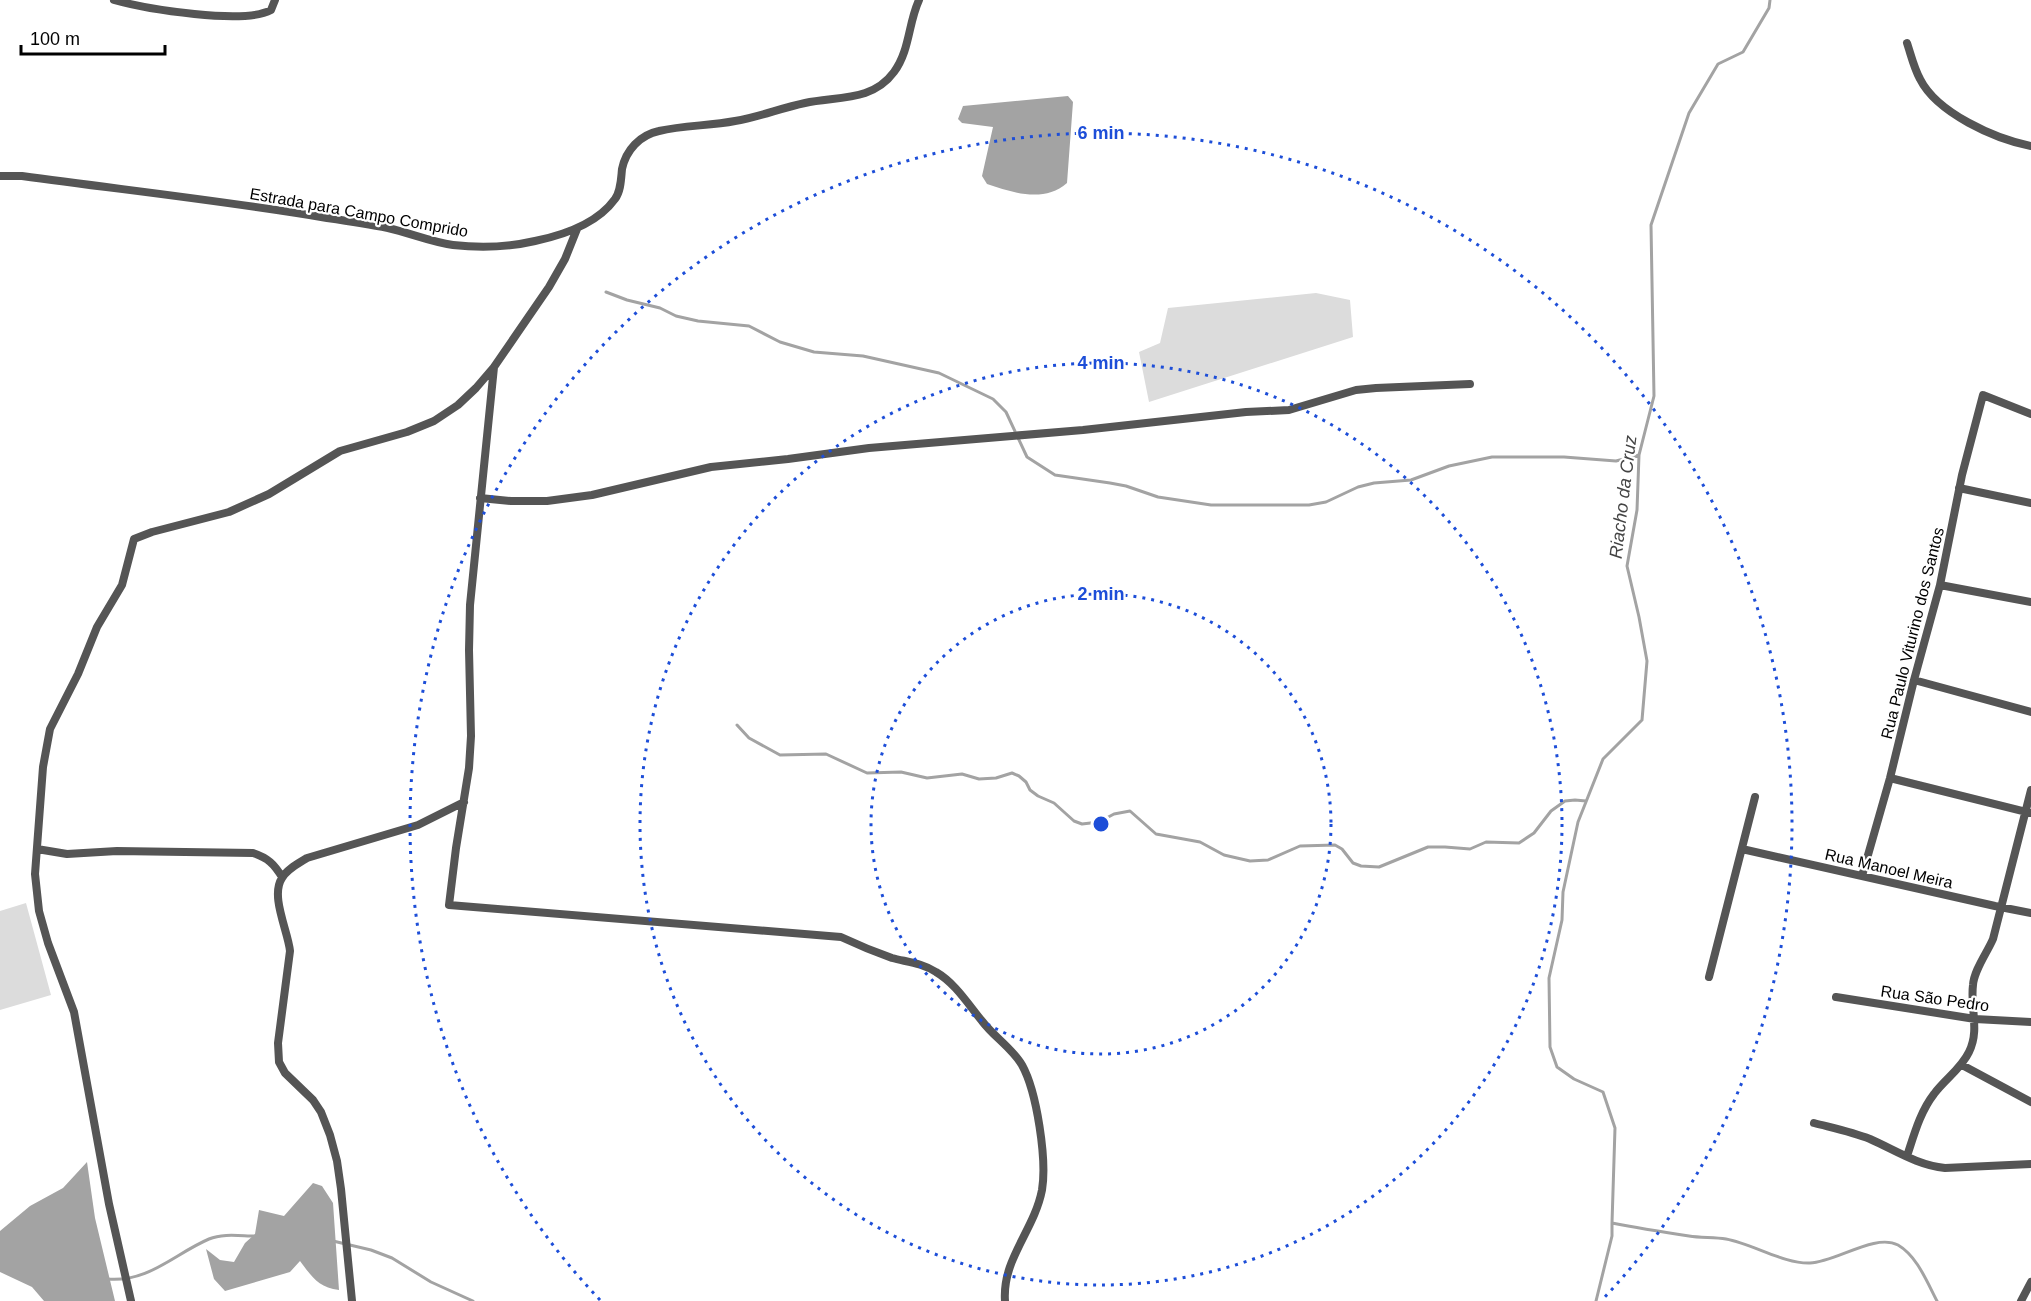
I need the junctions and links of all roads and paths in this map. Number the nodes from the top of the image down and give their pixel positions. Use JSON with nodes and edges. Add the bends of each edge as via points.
{"nodes":[{"id":1,"x":114,"y":0,"type":"edge"},
{"id":2,"x":275,"y":0,"type":"edge"},
{"id":3,"x":919,"y":0,"type":"edge"},
{"id":4,"x":1907,"y":43,"type":"dead end"},
{"id":5,"x":2031,"y":146,"type":"edge"},
{"id":6,"x":0,"y":176,"type":"edge"},
{"id":7,"x":577,"y":229,"type":"junction"},
{"id":8,"x":495,"y":367,"type":"junction"},
{"id":9,"x":1470,"y":384,"type":"dead end"},
{"id":10,"x":2031,"y":414,"type":"edge"},
{"id":11,"x":1959,"y":488,"type":"junction"},
{"id":12,"x":480,"y":498,"type":"junction"},
{"id":13,"x":2031,"y":503,"type":"edge"},
{"id":14,"x":1940,"y":585,"type":"junction"},
{"id":15,"x":2031,"y":602,"type":"edge"},
{"id":16,"x":1914,"y":680,"type":"junction"},
{"id":17,"x":2031,"y":712,"type":"edge"},
{"id":18,"x":1890,"y":778,"type":"junction"},
{"id":19,"x":2031,"y":790,"type":"edge"},
{"id":20,"x":1755,"y":797,"type":"dead end"},
{"id":21,"x":464,"y":802,"type":"junction"},
{"id":22,"x":2028,"y":813,"type":"edge"},
{"id":23,"x":37,"y":849,"type":"junction"},
{"id":24,"x":1742,"y":849,"type":"junction"},
{"id":25,"x":1862,"y":876,"type":"junction"},
{"id":26,"x":282,"y":878,"type":"junction"},
{"id":27,"x":2001,"y":907,"type":"junction"},
{"id":28,"x":2031,"y":913,"type":"edge"},
{"id":29,"x":1709,"y":977,"type":"dead end"},
{"id":30,"x":1836,"y":997,"type":"dead end"},
{"id":31,"x":1975,"y":1019,"type":"junction"},
{"id":32,"x":2031,"y":1022,"type":"edge"},
{"id":33,"x":1962,"y":1065,"type":"junction"},
{"id":34,"x":2031,"y":1102,"type":"edge"},
{"id":35,"x":1814,"y":1123,"type":"dead end"},
{"id":36,"x":1906,"y":1156,"type":"junction"},
{"id":37,"x":2031,"y":1164,"type":"edge"},
{"id":38,"x":2031,"y":1282,"type":"edge"},
{"id":39,"x":131,"y":1301,"type":"edge"},
{"id":40,"x":352,"y":1301,"type":"edge"},
{"id":41,"x":1005,"y":1301,"type":"edge"},
{"id":42,"x":2021,"y":1301,"type":"edge"}],
"edges":[{"from":1,"to":2,"type":"street","via":[[208,15],[255,15],[272,10]]},
{"from":3,"to":7,"type":"street","name":"Estrada para Campo Comprido","via":[[904,54],[883,84],[869,93],[808,102],[737,121],[649,134],[625,158],[617,196],[594,219]]},
{"from":4,"to":5,"type":"street","via":[[1920,80],[1934,97],[1951,111],[2003,138]]},
{"from":6,"to":7,"type":"street","name":"Estrada para Campo Comprido","via":[[234,203],[390,229],[453,245],[535,241]]},
{"from":7,"to":8,"type":"street","via":[[549,287]]},
{"from":8,"to":12,"type":"street"},
{"from":8,"to":23,"type":"street","via":[[458,405],[434,421],[340,451],[229,513],[134,539],[122,585],[97,627],[50,729]]},
{"from":9,"to":12,"type":"street","via":[[1356,390],[1289,410],[869,448],[711,467],[592,495],[546,501]]},
{"from":10,"to":11,"type":"street","name":"Rua Paulo Viturino dos Santos","via":[[1983,395]]},
{"from":11,"to":13,"type":"street"},
{"from":11,"to":14,"type":"street","name":"Rua Paulo Viturino dos Santos"},
{"from":12,"to":21,"type":"street","via":[[470,605],[471,736]]},
{"from":14,"to":15,"type":"street"},
{"from":14,"to":16,"type":"street","name":"Rua Paulo Viturino dos Santos"},
{"from":16,"to":17,"type":"street"},
{"from":16,"to":18,"type":"street","name":"Rua Paulo Viturino dos Santos"},
{"from":18,"to":22,"type":"street"},
{"from":18,"to":25,"type":"street","name":"Rua Paulo Viturino dos Santos"},
{"from":19,"to":22,"type":"street"},
{"from":20,"to":24,"type":"street"},
{"from":21,"to":26,"type":"street","via":[[418,825],[307,858]]},
{"from":21,"to":41,"type":"street","via":[[450,906],[842,938],[919,964],[949,982],[1021,1064],[1030,1082],[1040,1132],[1042,1192],[1024,1239],[1012,1258]]},
{"from":22,"to":27,"type":"street"},
{"from":23,"to":26,"type":"street","via":[[67,854],[254,853],[276,866]]},
{"from":23,"to":39,"type":"street","via":[[39,911],[74,1012]]},
{"from":24,"to":25,"type":"street","name":"Rua Manoel Meira"},
{"from":24,"to":29,"type":"street"},
{"from":25,"to":27,"type":"street","name":"Rua Manoel Meira"},
{"from":26,"to":40,"type":"street","via":[[279,902],[290,951],[279,1062],[313,1100],[330,1135],[341,1189]]},
{"from":27,"to":28,"type":"street","name":"Rua Manoel Meira"},
{"from":27,"to":31,"type":"street","via":[[1988,953],[1974,976]]},
{"from":30,"to":31,"type":"street","name":"Rua São Pedro"},
{"from":31,"to":32,"type":"street","name":"Rua São Pedro"},
{"from":31,"to":33,"type":"street","via":[[1970,1051]]},
{"from":33,"to":34,"type":"street"},
{"from":33,"to":36,"type":"street","via":[[1934,1093],[1920,1115]]},
{"from":35,"to":36,"type":"street","via":[[1868,1139]]},
{"from":36,"to":37,"type":"street","via":[[1945,1168]]},
{"from":38,"to":42,"type":"street"}]}
